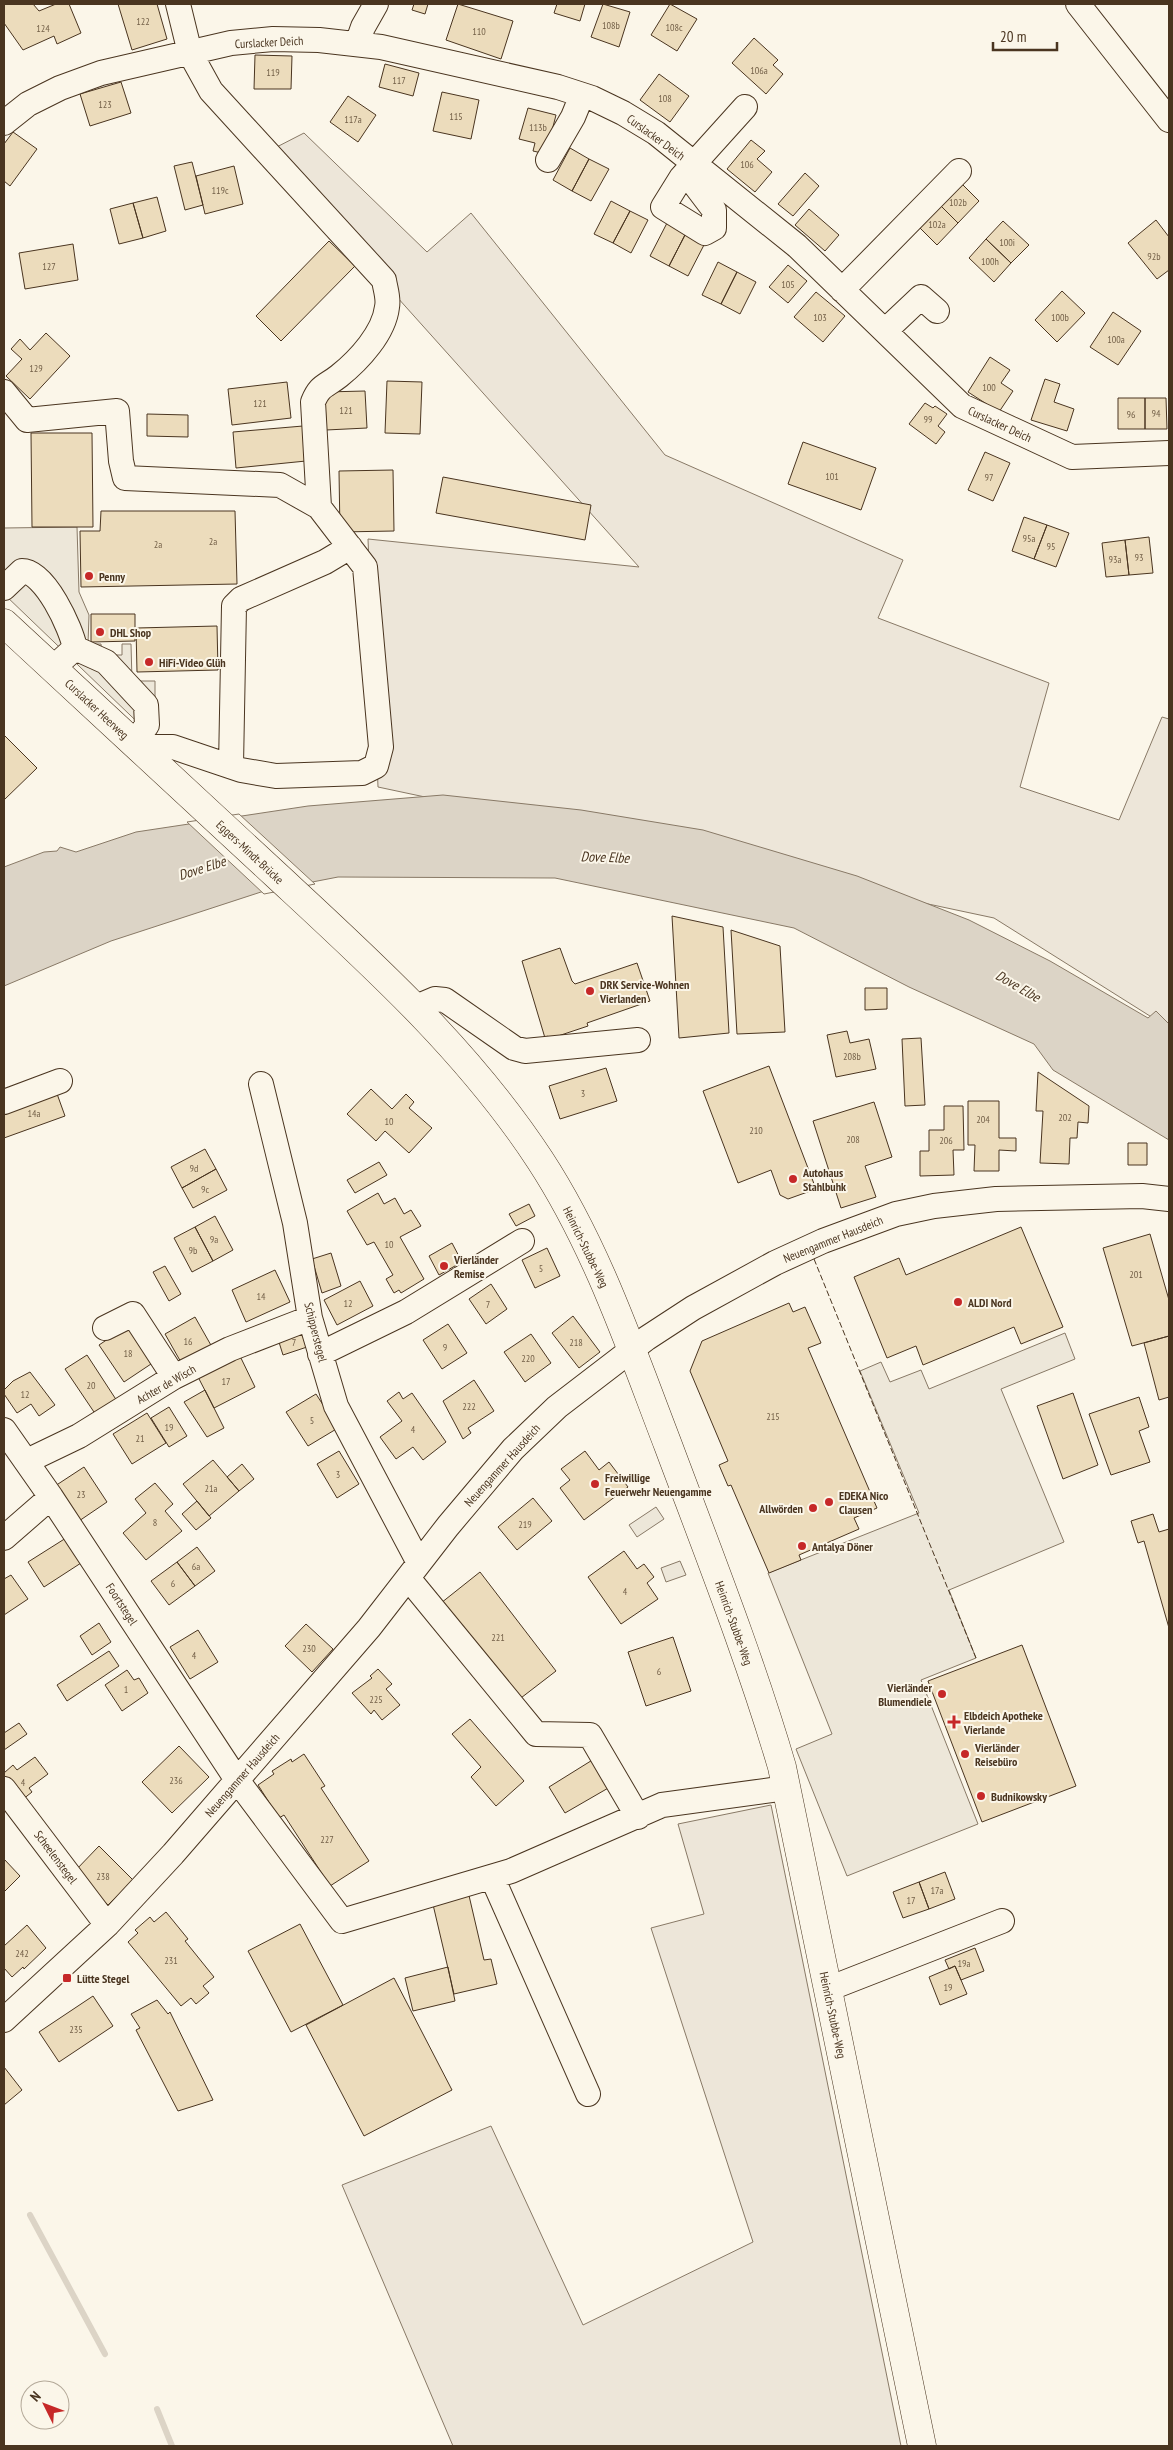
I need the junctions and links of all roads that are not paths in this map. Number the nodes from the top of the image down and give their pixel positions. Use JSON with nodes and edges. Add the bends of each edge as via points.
{"nodes":[{"id":1,"x":178,"y":4,"type":"edge"},
{"id":2,"x":376,"y":4,"type":"edge"},
{"id":3,"x":1078,"y":4,"type":"edge"},
{"id":4,"x":357,"y":44,"type":"junction"},
{"id":5,"x":190,"y":53,"type":"junction"},
{"id":6,"x":582,"y":95,"type":"junction"},
{"id":7,"x":745,"y":107,"type":"dead end"},
{"id":8,"x":1169,"y":120,"type":"edge"},
{"id":9,"x":4,"y":123,"type":"edge"},
{"id":10,"x":548,"y":160,"type":"dead end"},
{"id":11,"x":690,"y":169,"type":"junction"},
{"id":12,"x":959,"y":171,"type":"dead end"},
{"id":13,"x":842,"y":290,"type":"junction"},
{"id":14,"x":937,"y":311,"type":"dead end"},
{"id":15,"x":885,"y":331,"type":"junction"},
{"id":16,"x":4,"y":392,"type":"edge"},
{"id":17,"x":1169,"y":452,"type":"edge"},
{"id":18,"x":319,"y":507,"type":"junction"},
{"id":19,"x":350,"y":547,"type":"junction"},
{"id":20,"x":4,"y":588,"type":"edge"},
{"id":21,"x":4,"y":623,"type":"edge"},
{"id":22,"x":75,"y":648,"type":"junction"},
{"id":23,"x":53,"y":668,"type":"junction"},
{"id":24,"x":136,"y":745,"type":"junction"},
{"id":25,"x":231,"y":766,"type":"junction"},
{"id":26,"x":190,"y":795,"type":"joint"},
{"id":27,"x":311,"y":908,"type":"joint"},
{"id":28,"x":416,"y":1007,"type":"junction"},
{"id":29,"x":638,"y":1040,"type":"dead end"},
{"id":30,"x":60,"y":1081,"type":"dead end"},
{"id":31,"x":261,"y":1084,"type":"dead end"},
{"id":32,"x":4,"y":1102,"type":"edge"},
{"id":33,"x":1169,"y":1199,"type":"edge"},
{"id":34,"x":522,"y":1241,"type":"dead end"},
{"id":35,"x":310,"y":1318,"type":"junction"},
{"id":36,"x":105,"y":1328,"type":"dead end"},
{"id":37,"x":631,"y":1350,"type":"junction"},
{"id":38,"x":320,"y":1354,"type":"junction"},
{"id":39,"x":174,"y":1377,"type":"junction"},
{"id":40,"x":4,"y":1430,"type":"edge"},
{"id":41,"x":27,"y":1461,"type":"junction"},
{"id":42,"x":51,"y":1497,"type":"junction"},
{"id":43,"x":4,"y":1538,"type":"edge"},
{"id":44,"x":414,"y":1570,"type":"junction"},
{"id":45,"x":237,"y":1780,"type":"junction"},
{"id":46,"x":786,"y":1788,"type":"junction"},
{"id":47,"x":4,"y":1789,"type":"edge"},
{"id":48,"x":638,"y":1817,"type":"junction"},
{"id":49,"x":492,"y":1877,"type":"junction"},
{"id":50,"x":1002,"y":1921,"type":"dead end"},
{"id":51,"x":108,"y":1925,"type":"junction"},
{"id":52,"x":828,"y":1989,"type":"junction"},
{"id":53,"x":4,"y":2020,"type":"edge"},
{"id":54,"x":588,"y":2094,"type":"dead end"},
{"id":55,"x":922,"y":2446,"type":"edge"}],
"edges":[{"from":1,"to":5,"type":"street"},
{"from":2,"to":4,"type":"street"},
{"from":3,"to":8,"type":"street"},
{"from":4,"to":5,"type":"street","name":"Curslacker Deich","via":[[273,39],[231,43]]},
{"from":4,"to":6,"type":"street","name":"Curslacker Deich"},
{"from":5,"to":9,"type":"street","name":"Curslacker Deich","via":[[101,73],[60,88],[28,104]]},
{"from":5,"to":18,"type":"street","via":[[211,92],[384,280],[388,306],[382,325],[359,357],[318,389],[313,402]]},
{"from":6,"to":10,"type":"street"},
{"from":6,"to":11,"type":"street","name":"Curslacker Deich","via":[[623,112],[656,133]]},
{"from":7,"to":11,"type":"street"},
{"from":11,"to":13,"type":"street","name":"Curslacker Deich","via":[[797,246]]},
{"from":12,"to":13,"type":"street"},
{"from":13,"to":15,"type":"street","name":"Curslacker Deich"},
{"from":14,"to":15,"type":"street","via":[[921,297]]},
{"from":15,"to":17,"type":"street","name":"Curslacker Deich","via":[[962,406],[1072,457]]},
{"from":16,"to":18,"type":"street","via":[[27,420],[117,411],[125,478],[280,485]]},
{"from":18,"to":19,"type":"street"},
{"from":19,"to":25,"type":"street","via":[[318,566],[241,599],[234,606]]},
{"from":19,"to":25,"type":"street","via":[[365,567],[380,747],[376,766],[362,773],[276,776]]},
{"from":20,"to":22,"type":"street","via":[[22,571],[37,577],[63,614]]},
{"from":21,"to":23,"type":"main road","name":"Curslacker Heerweg"},
{"from":22,"to":23,"type":"street"},
{"from":22,"to":24,"type":"street","via":[[106,662],[146,705],[147,725]]},
{"from":23,"to":24,"type":"main road","name":"Curslacker Heerweg"},
{"from":24,"to":25,"type":"street","via":[[173,747]]},
{"from":24,"to":26,"type":"main road","name":"Curslacker Heerweg"},
{"from":26,"to":27,"type":"main road","name":"Eggers-Mindt-Brücke"},
{"from":27,"to":28,"type":"main road","name":"Heinrich-Stubbe-Weg"},
{"from":28,"to":29,"type":"street","via":[[435,999],[444,1000],[514,1048],[525,1050]]},
{"from":28,"to":37,"type":"main road","name":"Heinrich-Stubbe-Weg","via":[[487,1087],[541,1161],[584,1238]]},
{"from":30,"to":32,"type":"street"},
{"from":31,"to":35,"type":"street","name":"Schipperstegel","via":[[294,1223]]},
{"from":33,"to":37,"type":"street","name":"Neuengammer Hausdeich","via":[[1142,1196],[1005,1198],[896,1214],[775,1263],[693,1308]]},
{"from":34,"to":38,"type":"street","via":[[406,1312]]},
{"from":35,"to":38,"type":"street","name":"Schipperstegel"},
{"from":35,"to":39,"type":"street","name":"Achter de Wisch"},
{"from":36,"to":39,"type":"street","via":[[133,1314]]},
{"from":37,"to":44,"type":"street","name":"Neuengammer Hausdeich","via":[[557,1407],[513,1449]]},
{"from":37,"to":46,"type":"main road","name":"Heinrich-Stubbe-Weg","via":[[757,1687]]},
{"from":38,"to":44,"type":"street","name":"Schipperstegel","via":[[336,1406]]},
{"from":39,"to":41,"type":"street","name":"Achter de Wisch","via":[[79,1436]]},
{"from":40,"to":41,"type":"street","name":"Foortstegel"},
{"from":41,"to":42,"type":"street","name":"Foortstegel"},
{"from":42,"to":43,"type":"street"},
{"from":42,"to":45,"type":"street","name":"Foortstegel"},
{"from":44,"to":45,"type":"street","name":"Neuengammer Hausdeich","via":[[369,1628]]},
{"from":44,"to":48,"type":"street","name":"Schipperstegel","via":[[536,1734],[590,1735]]},
{"from":45,"to":49,"type":"street","name":"Foortstegel","via":[[342,1922]]},
{"from":45,"to":51,"type":"street","name":"Neuengammer Hausdeich"},
{"from":46,"to":48,"type":"street","via":[[662,1805]]},
{"from":46,"to":52,"type":"main road","name":"Heinrich-Stubbe-Weg"},
{"from":47,"to":51,"type":"street","name":"Scheelenstegel"},
{"from":48,"to":49,"type":"street","via":[[511,1872]]},
{"from":49,"to":54,"type":"street"},
{"from":50,"to":52,"type":"street"},
{"from":51,"to":53,"type":"street","name":"Neuengammer Hausdeich"},
{"from":52,"to":55,"type":"main road","name":"Heinrich-Stubbe-Weg"}]}
